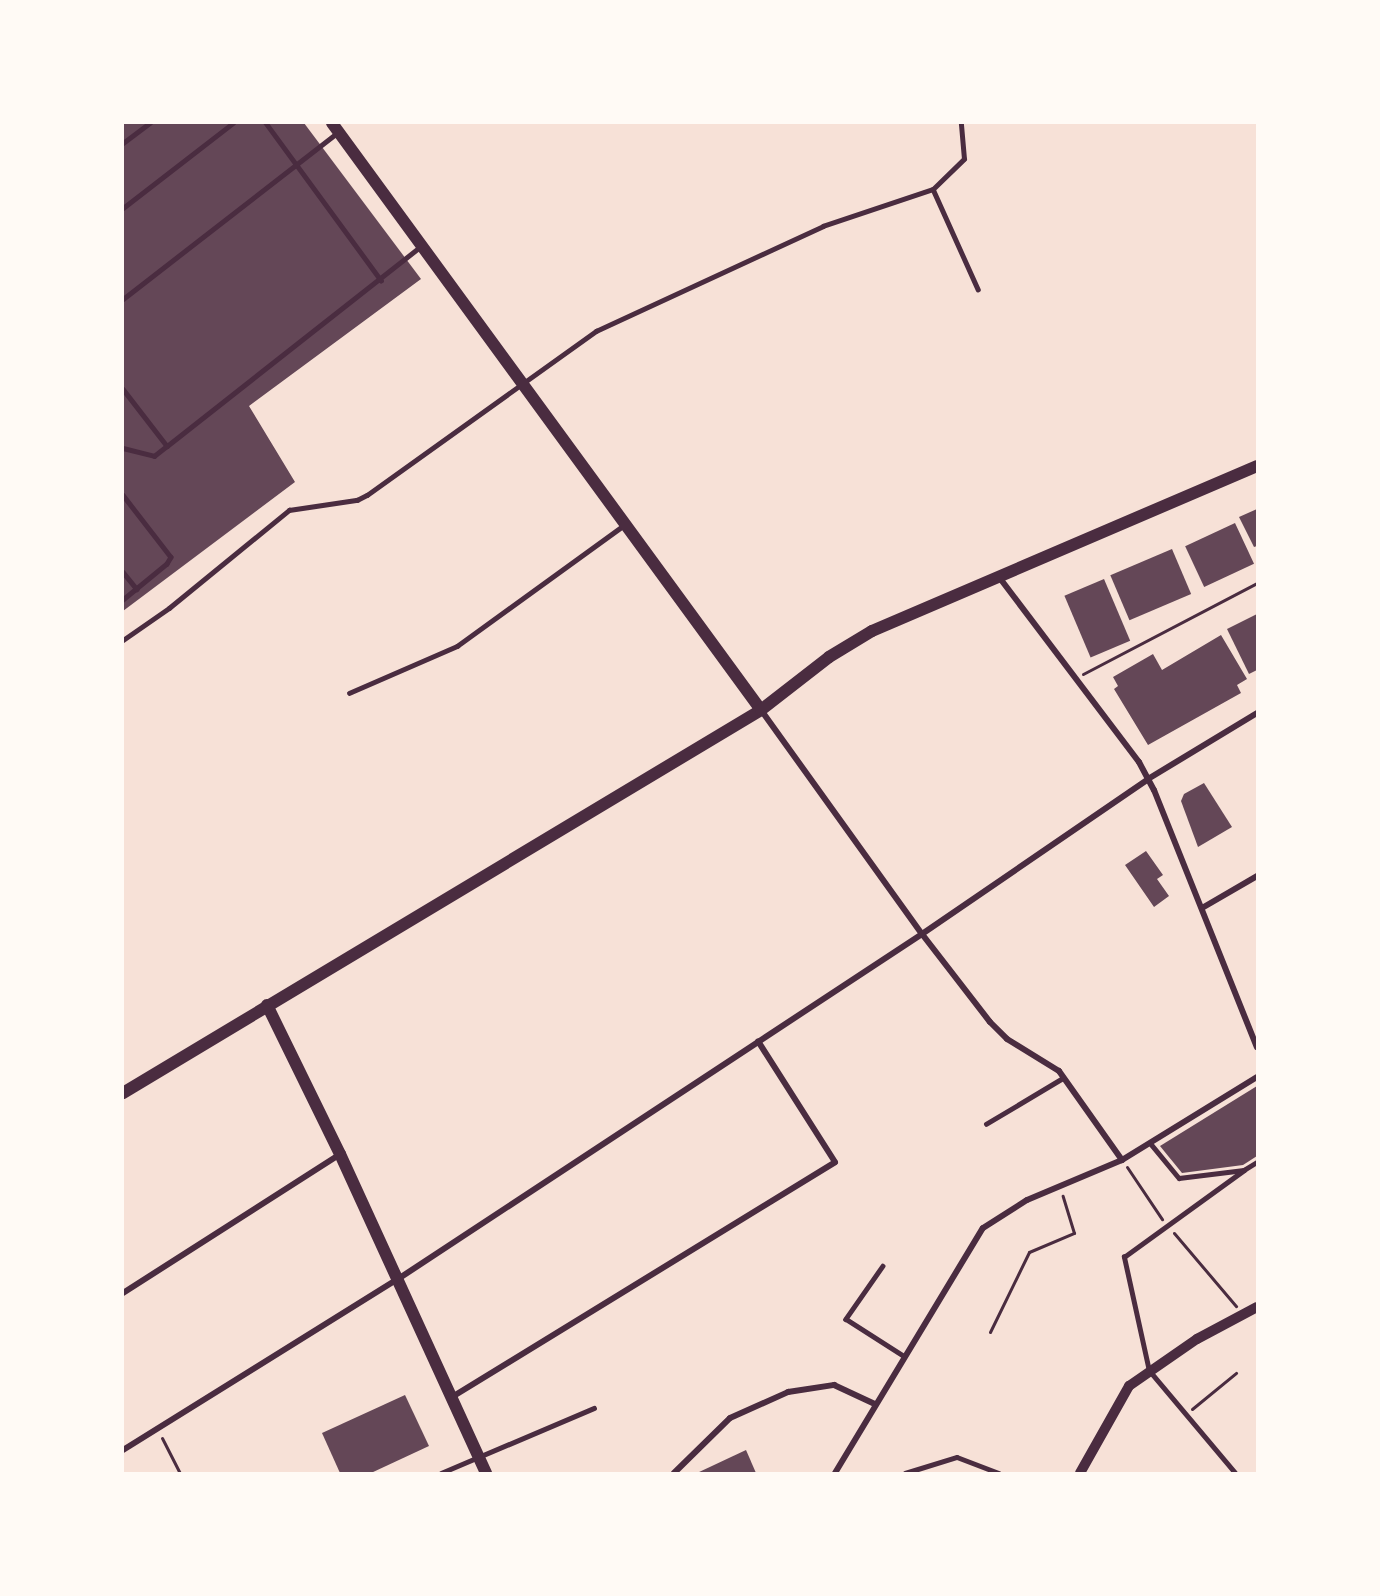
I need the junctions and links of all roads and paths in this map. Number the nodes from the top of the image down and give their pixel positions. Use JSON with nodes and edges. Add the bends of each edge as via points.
{"nodes":[{"id":1,"x":150,"y":123,"type":"edge"},
{"id":2,"x":233,"y":123,"type":"edge"},
{"id":3,"x":266,"y":123,"type":"edge"},
{"id":4,"x":961,"y":123,"type":"edge"},
{"id":5,"x":335,"y":128,"type":"edge"},
{"id":6,"x":123,"y":143,"type":"edge"},
{"id":7,"x":297,"y":165,"type":"junction"},
{"id":8,"x":933,"y":189,"type":"junction"},
{"id":9,"x":123,"y":208,"type":"edge"},
{"id":10,"x":421,"y":247,"type":"junction"},
{"id":11,"x":381,"y":280,"type":"junction"},
{"id":12,"x":978,"y":289,"type":"dead end"},
{"id":13,"x":123,"y":299,"type":"edge"},
{"id":14,"x":520,"y":383,"type":"junction"},
{"id":15,"x":123,"y":389,"type":"edge"},
{"id":16,"x":167,"y":446,"type":"junction"},
{"id":17,"x":123,"y":448,"type":"edge"},
{"id":18,"x":1257,"y":466,"type":"edge"},
{"id":19,"x":123,"y":495,"type":"edge"},
{"id":20,"x":625,"y":525,"type":"junction"},
{"id":21,"x":123,"y":572,"type":"edge"},
{"id":22,"x":998,"y":576,"type":"junction"},
{"id":23,"x":1257,"y":584,"type":"edge"},
{"id":24,"x":137,"y":589,"type":"junction"},
{"id":25,"x":123,"y":600,"type":"edge"},
{"id":26,"x":123,"y":640,"type":"edge"},
{"id":27,"x":1075,"y":678,"type":"junction"},
{"id":28,"x":349,"y":693,"type":"dead end"},
{"id":29,"x":761,"y":710,"type":"junction"},
{"id":30,"x":1257,"y":713,"type":"edge"},
{"id":31,"x":1148,"y":779,"type":"junction"},
{"id":32,"x":1257,"y":876,"type":"edge"},
{"id":33,"x":1202,"y":908,"type":"junction"},
{"id":34,"x":922,"y":934,"type":"junction"},
{"id":35,"x":267,"y":1005,"type":"junction"},
{"id":36,"x":758,"y":1041,"type":"junction"},
{"id":37,"x":1257,"y":1047,"type":"edge"},
{"id":38,"x":1257,"y":1077,"type":"edge"},
{"id":39,"x":1063,"y":1078,"type":"junction"},
{"id":40,"x":123,"y":1093,"type":"edge"},
{"id":41,"x":986,"y":1124,"type":"dead end"},
{"id":42,"x":1151,"y":1144,"type":"junction"},
{"id":43,"x":340,"y":1154,"type":"junction"},
{"id":44,"x":1122,"y":1160,"type":"junction"},
{"id":45,"x":1257,"y":1162,"type":"edge"},
{"id":46,"x":1244,"y":1170,"type":"junction"},
{"id":47,"x":1061,"y":1185,"type":"junction"},
{"id":48,"x":1166,"y":1225,"type":"junction"},
{"id":49,"x":883,"y":1266,"type":"dead end"},
{"id":50,"x":398,"y":1279,"type":"junction"},
{"id":51,"x":123,"y":1293,"type":"edge"},
{"id":52,"x":1257,"y":1307,"type":"edge"},
{"id":53,"x":1243,"y":1314,"type":"junction"},
{"id":54,"x":990,"y":1332,"type":"dead end"},
{"id":55,"x":904,"y":1356,"type":"junction"},
{"id":56,"x":1149,"y":1371,"type":"junction"},
{"id":57,"x":1236,"y":1373,"type":"dead end"},
{"id":58,"x":452,"y":1397,"type":"junction"},
{"id":59,"x":875,"y":1404,"type":"junction"},
{"id":60,"x":594,"y":1408,"type":"dead end"},
{"id":61,"x":1186,"y":1414,"type":"junction"},
{"id":62,"x":158,"y":1429,"type":"junction"},
{"id":63,"x":123,"y":1450,"type":"edge"},
{"id":64,"x":479,"y":1457,"type":"junction"},
{"id":65,"x":180,"y":1473,"type":"edge"},
{"id":66,"x":441,"y":1473,"type":"edge"},
{"id":67,"x":486,"y":1473,"type":"edge"},
{"id":68,"x":674,"y":1473,"type":"edge"},
{"id":69,"x":835,"y":1473,"type":"edge"},
{"id":70,"x":905,"y":1473,"type":"edge"},
{"id":71,"x":999,"y":1473,"type":"edge"},
{"id":72,"x":1080,"y":1473,"type":"edge"},
{"id":73,"x":1235,"y":1473,"type":"edge"}],
"edges":[{"from":1,"to":6,"type":"lane"},
{"from":2,"to":9,"type":"lane"},
{"from":3,"to":7,"type":"lane"},
{"from":4,"to":8,"type":"lane","via":[[964,159]]},
{"from":5,"to":7,"type":"lane"},
{"from":5,"to":10,"type":"main road"},
{"from":7,"to":11,"type":"lane"},
{"from":7,"to":13,"type":"lane"},
{"from":8,"to":12,"type":"lane"},
{"from":8,"to":14,"type":"lane","via":[[823,226],[596,331]]},
{"from":10,"to":11,"type":"lane"},
{"from":10,"to":14,"type":"main road"},
{"from":11,"to":16,"type":"lane"},
{"from":14,"to":20,"type":"main road"},
{"from":14,"to":26,"type":"lane","via":[[367,495],[357,500],[289,510],[169,608]]},
{"from":15,"to":16,"type":"lane"},
{"from":16,"to":17,"type":"lane","via":[[154,456]]},
{"from":18,"to":22,"type":"main road"},
{"from":19,"to":24,"type":"lane","via":[[171,557]]},
{"from":20,"to":28,"type":"lane","via":[[458,646]]},
{"from":20,"to":29,"type":"main road"},
{"from":21,"to":24,"type":"lane"},
{"from":22,"to":27,"type":"street"},
{"from":22,"to":29,"type":"main road","via":[[872,630],[829,657]]},
{"from":23,"to":27,"type":"path"},
{"from":24,"to":25,"type":"lane"},
{"from":27,"to":31,"type":"street"},
{"from":29,"to":34,"type":"street"},
{"from":29,"to":35,"type":"main road"},
{"from":30,"to":31,"type":"street"},
{"from":31,"to":33,"type":"street"},
{"from":31,"to":34,"type":"street"},
{"from":32,"to":33,"type":"street"},
{"from":33,"to":37,"type":"street"},
{"from":34,"to":36,"type":"street"},
{"from":34,"to":39,"type":"street","via":[[990,1022],[1007,1039],[1046,1061]]},
{"from":35,"to":40,"type":"main road"},
{"from":35,"to":43,"type":"main road"},
{"from":36,"to":50,"type":"street"},
{"from":36,"to":58,"type":"street","via":[[835,1162]]},
{"from":38,"to":42,"type":"street"},
{"from":39,"to":41,"type":"lane"},
{"from":39,"to":44,"type":"street"},
{"from":42,"to":44,"type":"street"},
{"from":42,"to":46,"type":"lane","via":[[1179,1178]]},
{"from":43,"to":50,"type":"main road"},
{"from":43,"to":51,"type":"street"},
{"from":44,"to":47,"type":"street"},
{"from":44,"to":48,"type":"path"},
{"from":45,"to":46,"type":"lane"},
{"from":46,"to":48,"type":"lane"},
{"from":47,"to":54,"type":"path","via":[[1074,1233],[1029,1252]]},
{"from":47,"to":55,"type":"street","via":[[1027,1200],[983,1228]]},
{"from":48,"to":53,"type":"path"},
{"from":48,"to":56,"type":"lane","via":[[1124,1257]]},
{"from":49,"to":55,"type":"lane","via":[[846,1318]]},
{"from":50,"to":58,"type":"main road"},
{"from":50,"to":62,"type":"street"},
{"from":52,"to":53,"type":"street"},
{"from":53,"to":56,"type":"street"},
{"from":55,"to":59,"type":"street"},
{"from":56,"to":61,"type":"lane"},
{"from":56,"to":72,"type":"street","via":[[1129,1386]]},
{"from":57,"to":61,"type":"path"},
{"from":58,"to":64,"type":"main road"},
{"from":59,"to":68,"type":"street","via":[[834,1385],[788,1392],[730,1418]]},
{"from":59,"to":69,"type":"street"},
{"from":60,"to":64,"type":"lane"},
{"from":61,"to":73,"type":"lane"},
{"from":62,"to":63,"type":"street"},
{"from":62,"to":65,"type":"path"},
{"from":64,"to":66,"type":"lane"},
{"from":64,"to":67,"type":"main road"},
{"from":70,"to":71,"type":"lane","via":[[957,1457]]}]}
